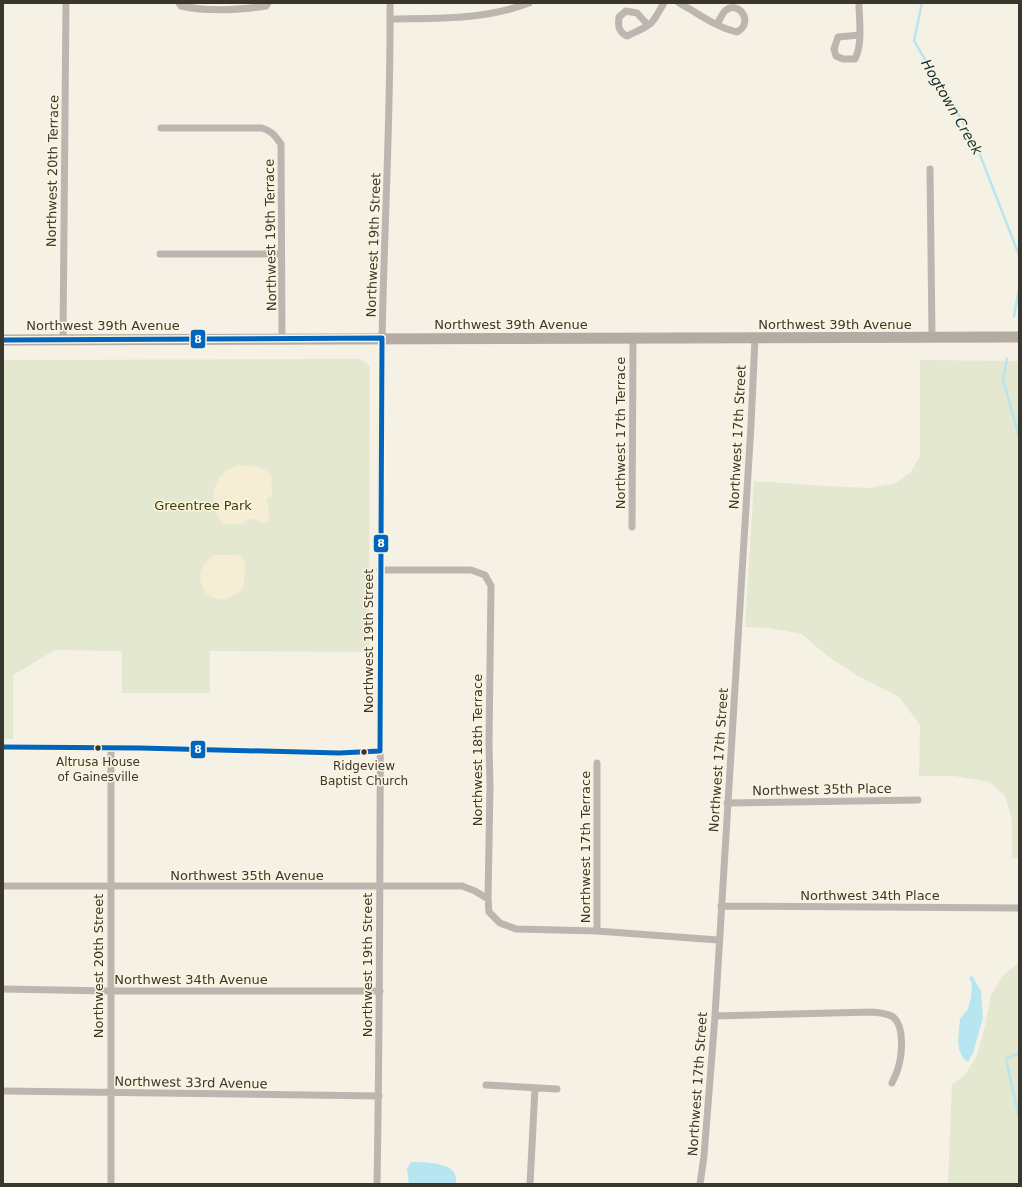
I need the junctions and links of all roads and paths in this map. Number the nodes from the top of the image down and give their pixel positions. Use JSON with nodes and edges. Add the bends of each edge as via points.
{"nodes":[{"id":1,"x":66,"y":3,"type":"edge"},
{"id":2,"x":179,"y":3,"type":"edge"},
{"id":3,"x":268,"y":3,"type":"edge"},
{"id":4,"x":390,"y":3,"type":"edge"},
{"id":5,"x":529,"y":3,"type":"edge"},
{"id":6,"x":664,"y":3,"type":"edge"},
{"id":7,"x":679,"y":3,"type":"edge"},
{"id":8,"x":859,"y":3,"type":"edge"},
{"id":9,"x":390,"y":19,"type":"junction"},
{"id":10,"x":718,"y":24,"type":"dead end"},
{"id":11,"x":648,"y":25,"type":"dead end"},
{"id":12,"x":859,"y":35,"type":"dead end"},
{"id":13,"x":161,"y":128,"type":"dead end"},
{"id":14,"x":930,"y":169,"type":"dead end"},
{"id":15,"x":160,"y":254,"type":"dead end"},
{"id":16,"x":281,"y":254,"type":"junction"},
{"id":17,"x":932,"y":337,"type":"junction"},
{"id":18,"x":1019,"y":337,"type":"edge"},
{"id":19,"x":382,"y":338,"type":"junction"},
{"id":20,"x":633,"y":338,"type":"junction"},
{"id":21,"x":755,"y":338,"type":"junction"},
{"id":22,"x":282,"y":339,"type":"junction"},
{"id":23,"x":3,"y":340,"type":"edge"},
{"id":24,"x":63,"y":340,"type":"junction"},
{"id":25,"x":632,"y":527,"type":"dead end"},
{"id":26,"x":380,"y":570,"type":"junction"},
{"id":27,"x":3,"y":747,"type":"edge"},
{"id":28,"x":111,"y":748,"type":"junction"},
{"id":29,"x":380,"y":751,"type":"junction"},
{"id":30,"x":597,"y":763,"type":"dead end"},
{"id":31,"x":918,"y":800,"type":"dead end"},
{"id":32,"x":727,"y":803,"type":"junction"},
{"id":33,"x":3,"y":886,"type":"edge"},
{"id":34,"x":110,"y":886,"type":"junction"},
{"id":35,"x":379,"y":887,"type":"junction"},
{"id":36,"x":488,"y":899,"type":"junction"},
{"id":37,"x":721,"y":906,"type":"junction"},
{"id":38,"x":1019,"y":908,"type":"edge"},
{"id":39,"x":597,"y":932,"type":"junction"},
{"id":40,"x":718,"y":940,"type":"junction"},
{"id":41,"x":3,"y":988,"type":"edge"},
{"id":42,"x":110,"y":991,"type":"junction"},
{"id":43,"x":380,"y":991,"type":"junction"},
{"id":44,"x":714,"y":1016,"type":"junction"},
{"id":45,"x":892,"y":1083,"type":"dead end"},
{"id":46,"x":486,"y":1085,"type":"dead end"},
{"id":47,"x":534,"y":1088,"type":"junction"},
{"id":48,"x":557,"y":1089,"type":"dead end"},
{"id":49,"x":3,"y":1091,"type":"edge"},
{"id":50,"x":110,"y":1093,"type":"junction"},
{"id":51,"x":379,"y":1096,"type":"junction"},
{"id":52,"x":111,"y":1184,"type":"edge"},
{"id":53,"x":377,"y":1184,"type":"edge"},
{"id":54,"x":530,"y":1184,"type":"edge"},
{"id":55,"x":700,"y":1184,"type":"edge"}],
"edges":[{"from":1,"to":24,"type":"street","name":"Northwest 20th Terrace"},
{"from":2,"to":3,"type":"street","via":[[193,9],[249,8],[266,6]]},
{"from":4,"to":9,"type":"street","name":"Northwest 19th Street"},
{"from":5,"to":9,"type":"street","via":[[510,10],[475,16]]},
{"from":6,"to":11,"type":"street"},
{"from":7,"to":10,"type":"street"},
{"from":8,"to":12,"type":"street"},
{"from":9,"to":19,"type":"street","name":"Northwest 19th Street"},
{"from":13,"to":16,"type":"street","name":"Northwest 19th Terrace","via":[[262,128],[274,134],[281,144]]},
{"from":14,"to":17,"type":"street"},
{"from":15,"to":16,"type":"street"},
{"from":16,"to":22,"type":"street","name":"Northwest 19th Terrace"},
{"from":17,"to":18,"type":"main road","name":"Northwest 39th Avenue"},
{"from":17,"to":21,"type":"main road","name":"Northwest 39th Avenue"},
{"from":19,"to":20,"type":"main road","name":"Northwest 39th Avenue"},
{"from":19,"to":22,"type":"main road","name":"Northwest 39th Avenue"},
{"from":19,"to":26,"type":"street","name":"Northwest 19th Street"},
{"from":20,"to":21,"type":"main road","name":"Northwest 39th Avenue"},
{"from":20,"to":25,"type":"street","name":"Northwest 17th Terrace"},
{"from":21,"to":32,"type":"street","name":"Northwest 17th Street"},
{"from":22,"to":24,"type":"main road","name":"Northwest 39th Avenue"},
{"from":23,"to":24,"type":"main road","name":"Northwest 39th Avenue"},
{"from":26,"to":29,"type":"street","name":"Northwest 19th Street"},
{"from":26,"to":36,"type":"street","name":"Northwest 18th Terrace","via":[[471,570],[485,575],[491,586]]},
{"from":27,"to":28,"type":"street"},
{"from":28,"to":29,"type":"street","via":[[339,753]]},
{"from":28,"to":34,"type":"street","name":"Northwest 20th Street"},
{"from":29,"to":35,"type":"street","name":"Northwest 19th Street"},
{"from":30,"to":39,"type":"street","name":"Northwest 17th Terrace"},
{"from":31,"to":32,"type":"street","name":"Northwest 35th Place"},
{"from":32,"to":37,"type":"street","name":"Northwest 17th Street"},
{"from":33,"to":34,"type":"street","name":"Northwest 35th Avenue"},
{"from":34,"to":35,"type":"street","name":"Northwest 35th Avenue"},
{"from":34,"to":42,"type":"street","name":"Northwest 20th Street"},
{"from":35,"to":36,"type":"street","name":"Northwest 35th Avenue","via":[[462,886]]},
{"from":35,"to":43,"type":"street","name":"Northwest 19th Street"},
{"from":36,"to":39,"type":"street","name":"Northwest 18th Terrace","via":[[489,912],[500,923],[516,929]]},
{"from":37,"to":38,"type":"street","name":"Northwest 34th Place"},
{"from":37,"to":40,"type":"street","name":"Northwest 17th Street"},
{"from":39,"to":40,"type":"street"},
{"from":40,"to":44,"type":"street","name":"Northwest 17th Street"},
{"from":41,"to":42,"type":"street","name":"Northwest 34th Avenue"},
{"from":42,"to":43,"type":"street","name":"Northwest 34th Avenue"},
{"from":42,"to":50,"type":"street","name":"Northwest 20th Street"},
{"from":43,"to":51,"type":"street","name":"Northwest 19th Street"},
{"from":44,"to":45,"type":"street","via":[[872,1012],[886,1014],[897,1020],[901,1027],[900,1059]]},
{"from":44,"to":55,"type":"street","name":"Northwest 17th Street"},
{"from":46,"to":47,"type":"street"},
{"from":47,"to":48,"type":"street"},
{"from":47,"to":54,"type":"street"},
{"from":49,"to":50,"type":"street","name":"Northwest 33rd Avenue"},
{"from":50,"to":51,"type":"street","name":"Northwest 33rd Avenue"},
{"from":50,"to":52,"type":"street","name":"Northwest 20th Street"},
{"from":51,"to":53,"type":"street","name":"Northwest 19th Street"}]}
